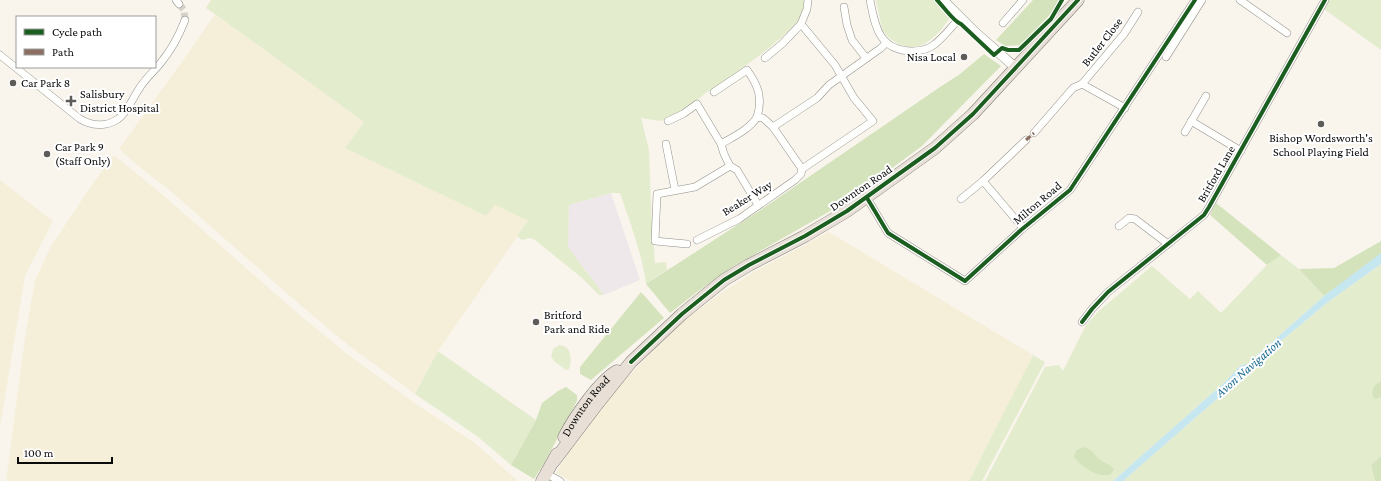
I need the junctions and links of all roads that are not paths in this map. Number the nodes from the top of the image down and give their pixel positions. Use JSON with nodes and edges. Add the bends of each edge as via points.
{"nodes":[{"id":1,"x":808,"y":0,"type":"edge"},
{"id":2,"x":870,"y":0,"type":"edge"},
{"id":3,"x":943,"y":0,"type":"edge"},
{"id":4,"x":1024,"y":0,"type":"edge"},
{"id":5,"x":1078,"y":0,"type":"edge"},
{"id":6,"x":1195,"y":0,"type":"edge"},
{"id":7,"x":1202,"y":0,"type":"edge"},
{"id":8,"x":1240,"y":0,"type":"edge"},
{"id":9,"x":1325,"y":0,"type":"edge"},
{"id":10,"x":844,"y":7,"type":"dead end"},
{"id":11,"x":1138,"y":12,"type":"dead end"},
{"id":12,"x":960,"y":18,"type":"junction"},
{"id":13,"x":185,"y":20,"type":"dead end"},
{"id":14,"x":1003,"y":23,"type":"dead end"},
{"id":15,"x":801,"y":24,"type":"junction"},
{"id":16,"x":1288,"y":33,"type":"dead end"},
{"id":17,"x":886,"y":43,"type":"junction"},
{"id":18,"x":0,"y":56,"type":"edge"},
{"id":19,"x":1166,"y":56,"type":"dead end"},
{"id":20,"x":765,"y":58,"type":"dead end"},
{"id":21,"x":866,"y":58,"type":"junction"},
{"id":22,"x":1016,"y":68,"type":"junction"},
{"id":23,"x":841,"y":76,"type":"junction"},
{"id":24,"x":1082,"y":84,"type":"junction"},
{"id":25,"x":714,"y":92,"type":"dead end"},
{"id":26,"x":1206,"y":96,"type":"dead end"},
{"id":27,"x":704,"y":98,"type":"dead end"},
{"id":28,"x":697,"y":104,"type":"junction"},
{"id":29,"x":1125,"y":108,"type":"junction"},
{"id":30,"x":757,"y":117,"type":"junction"},
{"id":31,"x":668,"y":121,"type":"dead end"},
{"id":32,"x":1191,"y":121,"type":"junction"},
{"id":33,"x":773,"y":127,"type":"junction"},
{"id":34,"x":1185,"y":132,"type":"dead end"},
{"id":35,"x":1034,"y":133,"type":"dead end"},
{"id":36,"x":1026,"y":140,"type":"dead end"},
{"id":37,"x":666,"y":144,"type":"dead end"},
{"id":38,"x":721,"y":144,"type":"junction"},
{"id":39,"x":1241,"y":151,"type":"junction"},
{"id":40,"x":730,"y":166,"type":"junction"},
{"id":41,"x":802,"y":169,"type":"junction"},
{"id":42,"x":983,"y":181,"type":"junction"},
{"id":43,"x":675,"y":190,"type":"junction"},
{"id":44,"x":866,"y":198,"type":"junction"},
{"id":45,"x":961,"y":200,"type":"dead end"},
{"id":46,"x":758,"y":205,"type":"junction"},
{"id":47,"x":1119,"y":226,"type":"dead end"},
{"id":48,"x":1023,"y":228,"type":"junction"},
{"id":49,"x":697,"y":240,"type":"dead end"},
{"id":50,"x":687,"y":244,"type":"dead end"},
{"id":51,"x":1168,"y":244,"type":"junction"},
{"id":52,"x":1082,"y":322,"type":"dead end"},
{"id":53,"x":544,"y":477,"type":"edge"},
{"id":54,"x":560,"y":481,"type":"edge"}],
"edges":[{"from":1,"to":15,"type":"street"},
{"from":2,"to":17,"type":"street","via":[[875,26]]},
{"from":3,"to":12,"type":"street"},
{"from":4,"to":14,"type":"street"},
{"from":5,"to":22,"type":"highway","name":"Downton Road"},
{"from":6,"to":29,"type":"street","name":"Milton Road"},
{"from":7,"to":19,"type":"street"},
{"from":8,"to":16,"type":"street"},
{"from":9,"to":39,"type":"street","name":"Britford Lane"},
{"from":10,"to":21,"type":"street","via":[[852,40]]},
{"from":11,"to":24,"type":"street","name":"Butler Close","via":[[1124,34]]},
{"from":12,"to":17,"type":"street","via":[[935,44],[925,49],[903,50]]},
{"from":12,"to":22,"type":"street"},
{"from":13,"to":18,"type":"street","via":[[175,41],[127,110],[108,124],[91,124],[80,119]]},
{"from":15,"to":20,"type":"street"},
{"from":15,"to":23,"type":"street"},
{"from":17,"to":21,"type":"street"},
{"from":21,"to":23,"type":"street"},
{"from":22,"to":44,"type":"highway","name":"Downton Road","via":[[973,114],[940,144]]},
{"from":23,"to":33,"type":"street","via":[[817,98]]},
{"from":23,"to":41,"type":"street","name":"Beaker Way","via":[[854,98],[873,121]]},
{"from":24,"to":29,"type":"street","name":"Butler Close"},
{"from":24,"to":35,"type":"street","name":"Butler Close","via":[[1073,88]]},
{"from":25,"to":30,"type":"street","via":[[749,70],[759,93]]},
{"from":26,"to":32,"type":"street"},
{"from":27,"to":28,"type":"street"},
{"from":28,"to":31,"type":"street"},
{"from":28,"to":38,"type":"street"},
{"from":29,"to":48,"type":"street","name":"Milton Road","via":[[1070,190]]},
{"from":30,"to":33,"type":"street","via":[[763,118]]},
{"from":30,"to":38,"type":"street","via":[[749,126]]},
{"from":32,"to":34,"type":"street"},
{"from":32,"to":39,"type":"street"},
{"from":33,"to":41,"type":"street"},
{"from":36,"to":42,"type":"street"},
{"from":37,"to":43,"type":"street"},
{"from":38,"to":40,"type":"street"},
{"from":39,"to":51,"type":"street","name":"Britford Lane","via":[[1204,215]]},
{"from":40,"to":43,"type":"street","via":[[696,187]]},
{"from":40,"to":46,"type":"street","via":[[737,170]]},
{"from":41,"to":46,"type":"street","name":"Beaker Way","via":[[795,180]]},
{"from":42,"to":45,"type":"street"},
{"from":42,"to":48,"type":"street"},
{"from":43,"to":50,"type":"street","via":[[657,194],[655,241]]},
{"from":44,"to":48,"type":"street","name":"Milton Road","via":[[888,233],[965,281]]},
{"from":44,"to":53,"type":"highway","name":"Downton Road","via":[[823,226],[724,280],[682,314],[631,362],[594,407]]},
{"from":46,"to":49,"type":"street","name":"Beaker Way","via":[[739,219]]},
{"from":47,"to":51,"type":"street","via":[[1129,218],[1135,219]]},
{"from":51,"to":52,"type":"street","name":"Britford Lane","via":[[1108,292]]},
{"from":53,"to":54,"type":"street"}]}
